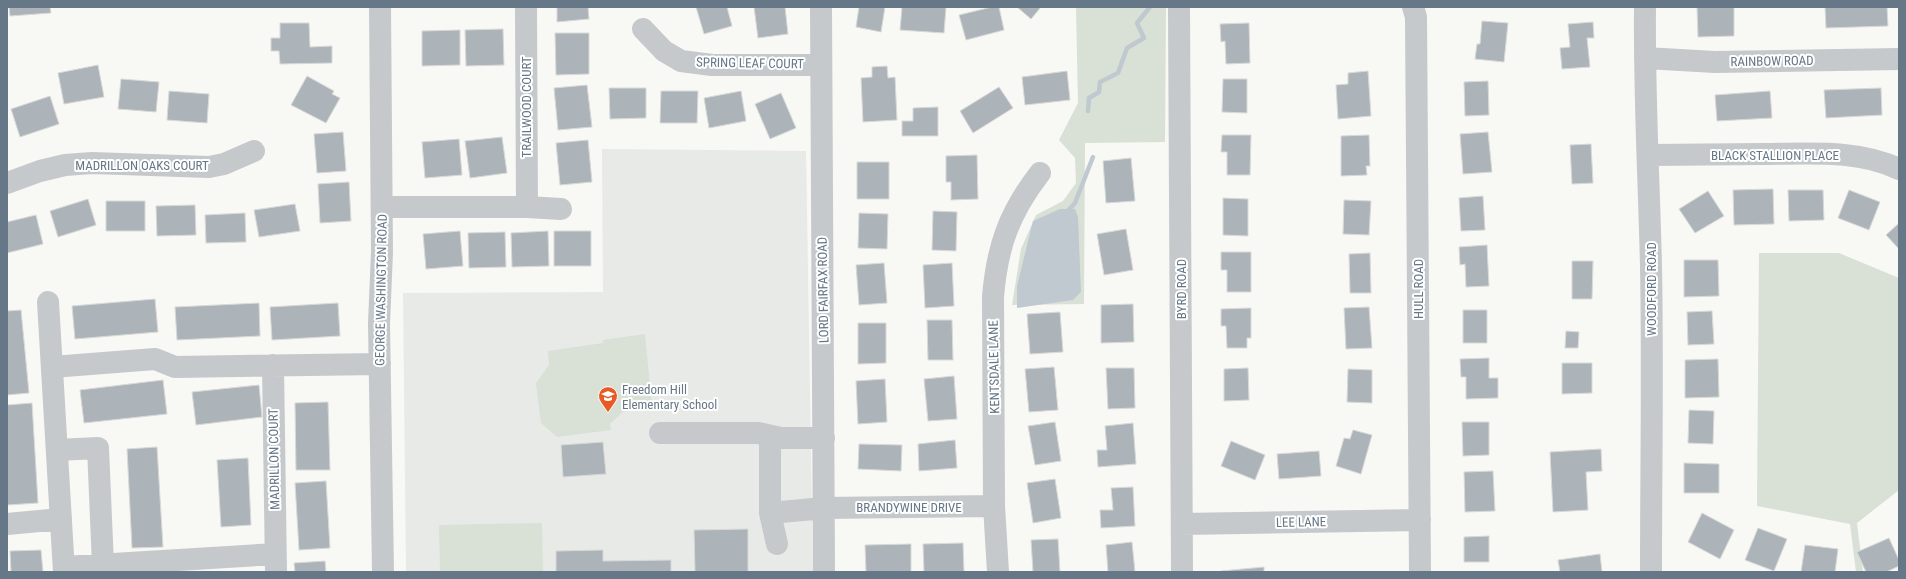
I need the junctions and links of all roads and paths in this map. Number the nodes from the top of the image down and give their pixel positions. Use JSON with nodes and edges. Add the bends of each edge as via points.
{"nodes":[{"id":1,"x":380,"y":7,"type":"edge"},
{"id":2,"x":526,"y":7,"type":"edge"},
{"id":3,"x":821,"y":7,"type":"edge"},
{"id":4,"x":1179,"y":7,"type":"edge"},
{"id":5,"x":1413,"y":7,"type":"edge"},
{"id":6,"x":1645,"y":7,"type":"edge"},
{"id":7,"x":643,"y":29,"type":"dead end"},
{"id":8,"x":1645,"y":58,"type":"junction"},
{"id":9,"x":1899,"y":59,"type":"edge"},
{"id":10,"x":821,"y":64,"type":"junction"},
{"id":11,"x":254,"y":151,"type":"dead end"},
{"id":12,"x":1649,"y":155,"type":"junction"},
{"id":13,"x":1899,"y":169,"type":"edge"},
{"id":14,"x":1040,"y":173,"type":"dead end"},
{"id":15,"x":7,"y":183,"type":"edge"},
{"id":16,"x":382,"y":207,"type":"junction"},
{"id":17,"x":527,"y":207,"type":"junction"},
{"id":18,"x":561,"y":209,"type":"dead end"},
{"id":19,"x":48,"y":302,"type":"dead end"},
{"id":20,"x":380,"y":364,"type":"junction"},
{"id":21,"x":272,"y":365,"type":"junction"},
{"id":22,"x":52,"y":367,"type":"junction"},
{"id":23,"x":660,"y":433,"type":"dead end"},
{"id":24,"x":770,"y":436,"type":"junction"},
{"id":25,"x":824,"y":438,"type":"junction"},
{"id":26,"x":57,"y":450,"type":"junction"},
{"id":27,"x":994,"y":506,"type":"junction"},
{"id":28,"x":824,"y":508,"type":"junction"},
{"id":29,"x":770,"y":513,"type":"junction"},
{"id":30,"x":61,"y":519,"type":"junction"},
{"id":31,"x":1420,"y":520,"type":"junction"},
{"id":32,"x":7,"y":524,"type":"edge"},
{"id":33,"x":1182,"y":524,"type":"junction"},
{"id":34,"x":777,"y":544,"type":"dead end"},
{"id":35,"x":276,"y":563,"type":"edge"},
{"id":36,"x":103,"y":565,"type":"junction"},
{"id":37,"x":64,"y":570,"type":"edge"},
{"id":38,"x":383,"y":572,"type":"edge"},
{"id":39,"x":824,"y":572,"type":"edge"},
{"id":40,"x":998,"y":572,"type":"edge"},
{"id":41,"x":1182,"y":572,"type":"edge"},
{"id":42,"x":1420,"y":572,"type":"edge"},
{"id":43,"x":1651,"y":572,"type":"edge"}],
"edges":[{"from":1,"to":16,"type":"street","name":"GEORGE WASHINGTON ROAD"},
{"from":2,"to":17,"type":"street","name":"TRAILWOOD COURT"},
{"from":3,"to":10,"type":"street","name":"LORD FAIRFAX ROAD"},
{"from":4,"to":33,"type":"street","name":"BYRD ROAD"},
{"from":5,"to":31,"type":"street","name":"HULL ROAD","via":[[1416,17]]},
{"from":6,"to":8,"type":"street","name":"WOODFORD ROAD"},
{"from":7,"to":10,"type":"street","name":"SPRING LEAF COURT","via":[[664,51],[681,61],[712,65]]},
{"from":8,"to":9,"type":"street","name":"RAINBOW ROAD","via":[[1715,62]]},
{"from":8,"to":12,"type":"street","name":"WOODFORD ROAD"},
{"from":10,"to":25,"type":"street","name":"LORD FAIRFAX ROAD"},
{"from":11,"to":15,"type":"street","name":"MADRILLON OAKS COURT","via":[[224,164],[209,167],[92,163],[65,165]]},
{"from":12,"to":13,"type":"street","name":"BLACK STALLION PLACE","via":[[1815,153],[1851,156]]},
{"from":12,"to":43,"type":"street","name":"WOODFORD ROAD"},
{"from":14,"to":27,"type":"street","name":"KENTSDALE LANE","via":[[1023,195],[1011,218],[995,274]]},
{"from":16,"to":17,"type":"street"},
{"from":16,"to":20,"type":"street","name":"GEORGE WASHINGTON ROAD"},
{"from":17,"to":18,"type":"street"},
{"from":19,"to":22,"type":"street","name":"MADRILLON COURT"},
{"from":20,"to":21,"type":"street"},
{"from":20,"to":38,"type":"street","name":"GEORGE WASHINGTON ROAD"},
{"from":21,"to":22,"type":"street","via":[[175,367],[155,359]]},
{"from":21,"to":35,"type":"street","name":"MADRILLON COURT"},
{"from":22,"to":26,"type":"street","name":"MADRILLON COURT"},
{"from":23,"to":24,"type":"street","via":[[758,433]]},
{"from":24,"to":25,"type":"street"},
{"from":24,"to":29,"type":"street"},
{"from":25,"to":28,"type":"street","name":"LORD FAIRFAX ROAD"},
{"from":26,"to":30,"type":"street","name":"MADRILLON COURT"},
{"from":26,"to":36,"type":"street","via":[[98,448]]},
{"from":27,"to":28,"type":"street","name":"BRANDYWINE DRIVE"},
{"from":27,"to":40,"type":"street","name":"KENTSDALE LANE"},
{"from":28,"to":29,"type":"street","name":"BRANDYWINE DRIVE"},
{"from":28,"to":39,"type":"street","name":"LORD FAIRFAX ROAD"},
{"from":29,"to":34,"type":"street"},
{"from":30,"to":32,"type":"street"},
{"from":30,"to":37,"type":"street","name":"MADRILLON COURT"},
{"from":31,"to":33,"type":"street","name":"LEE LANE"},
{"from":31,"to":42,"type":"street","name":"HULL ROAD"},
{"from":33,"to":41,"type":"street","name":"BYRD ROAD"},
{"from":35,"to":36,"type":"street","name":"MADRILLON COURT"},
{"from":36,"to":37,"type":"street","name":"MADRILLON COURT"}]}
